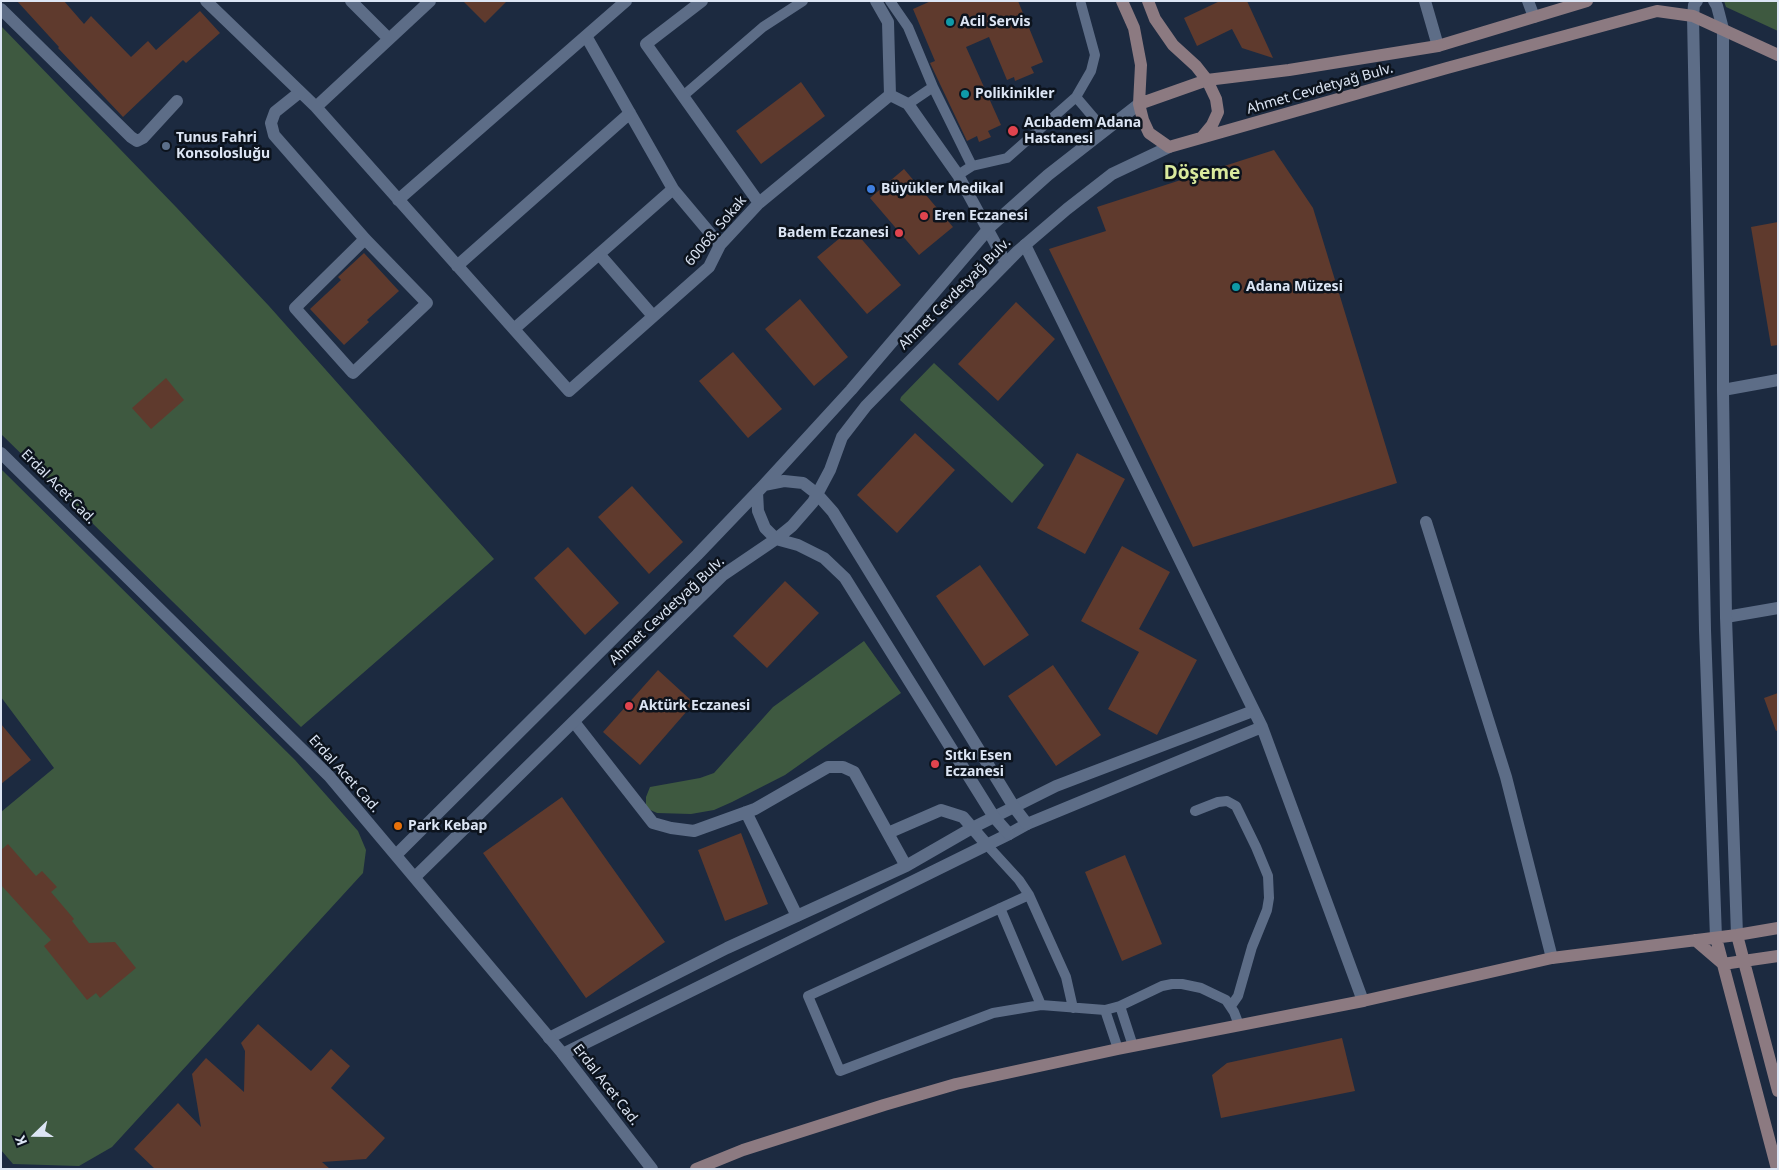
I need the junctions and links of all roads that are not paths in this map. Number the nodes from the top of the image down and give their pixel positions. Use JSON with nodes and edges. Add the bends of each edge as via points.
{"nodes":[{"id":1,"x":206,"y":1,"type":"edge"},
{"id":2,"x":350,"y":1,"type":"edge"},
{"id":3,"x":430,"y":1,"type":"edge"},
{"id":4,"x":626,"y":1,"type":"edge"},
{"id":5,"x":702,"y":1,"type":"edge"},
{"id":6,"x":803,"y":1,"type":"edge"},
{"id":7,"x":1122,"y":1,"type":"edge"},
{"id":8,"x":1148,"y":1,"type":"edge"},
{"id":9,"x":1425,"y":1,"type":"edge"},
{"id":10,"x":1528,"y":1,"type":"edge"},
{"id":11,"x":1587,"y":1,"type":"edge"},
{"id":12,"x":1697,"y":1,"type":"edge"},
{"id":13,"x":1714,"y":1,"type":"edge"},
{"id":14,"x":882,"y":2,"type":"edge"},
{"id":15,"x":1082,"y":2,"type":"edge"},
{"id":16,"x":1,"y":9,"type":"edge"},
{"id":17,"x":1692,"y":16,"type":"junction"},
{"id":18,"x":1534,"y":18,"type":"junction"},
{"id":19,"x":1723,"y":29,"type":"junction"},
{"id":20,"x":586,"y":36,"type":"junction"},
{"id":21,"x":390,"y":38,"type":"junction"},
{"id":22,"x":1438,"y":46,"type":"junction"},
{"id":23,"x":1778,"y":55,"type":"edge"},
{"id":24,"x":1207,"y":80,"type":"junction"},
{"id":25,"x":933,"y":87,"type":"junction"},
{"id":26,"x":300,"y":92,"type":"junction"},
{"id":27,"x":890,"y":94,"type":"junction"},
{"id":28,"x":683,"y":96,"type":"junction"},
{"id":29,"x":1076,"y":97,"type":"junction"},
{"id":30,"x":177,"y":101,"type":"dead end"},
{"id":31,"x":908,"y":104,"type":"junction"},
{"id":32,"x":1139,"y":104,"type":"junction"},
{"id":33,"x":316,"y":107,"type":"junction"},
{"id":34,"x":630,"y":113,"type":"junction"},
{"id":35,"x":1105,"y":131,"type":"junction"},
{"id":36,"x":1202,"y":137,"type":"junction"},
{"id":37,"x":1169,"y":147,"type":"junction"},
{"id":38,"x":972,"y":166,"type":"junction"},
{"id":39,"x":958,"y":175,"type":"junction"},
{"id":40,"x":673,"y":189,"type":"junction"},
{"id":41,"x":398,"y":200,"type":"junction"},
{"id":42,"x":759,"y":203,"type":"junction"},
{"id":43,"x":988,"y":230,"type":"junction"},
{"id":44,"x":365,"y":240,"type":"junction"},
{"id":45,"x":720,"y":245,"type":"junction"},
{"id":46,"x":1025,"y":245,"type":"junction"},
{"id":47,"x":599,"y":254,"type":"junction"},
{"id":48,"x":1006,"y":263,"type":"junction"},
{"id":49,"x":458,"y":266,"type":"junction"},
{"id":50,"x":654,"y":316,"type":"junction"},
{"id":51,"x":514,"y":330,"type":"junction"},
{"id":52,"x":1778,"y":380,"type":"edge"},
{"id":53,"x":1723,"y":390,"type":"junction"},
{"id":54,"x":1,"y":453,"type":"edge"},
{"id":55,"x":761,"y":488,"type":"junction"},
{"id":56,"x":817,"y":494,"type":"junction"},
{"id":57,"x":1426,"y":522,"type":"dead end"},
{"id":58,"x":776,"y":539,"type":"junction"},
{"id":59,"x":1778,"y":608,"type":"edge"},
{"id":60,"x":1726,"y":618,"type":"junction"},
{"id":61,"x":1253,"y":711,"type":"junction"},
{"id":62,"x":574,"y":722,"type":"junction"},
{"id":63,"x":1262,"y":727,"type":"junction"},
{"id":64,"x":1014,"y":807,"type":"junction"},
{"id":65,"x":1195,"y":811,"type":"dead end"},
{"id":66,"x":746,"y":812,"type":"junction"},
{"id":67,"x":994,"y":817,"type":"junction"},
{"id":68,"x":1027,"y":824,"type":"junction"},
{"id":69,"x":972,"y":828,"type":"junction"},
{"id":70,"x":888,"y":833,"type":"junction"},
{"id":71,"x":1009,"y":834,"type":"junction"},
{"id":72,"x":987,"y":845,"type":"junction"},
{"id":73,"x":396,"y":855,"type":"junction"},
{"id":74,"x":906,"y":866,"type":"junction"},
{"id":75,"x":415,"y":878,"type":"junction"},
{"id":76,"x":1029,"y":894,"type":"junction"},
{"id":77,"x":1000,"y":908,"type":"junction"},
{"id":78,"x":797,"y":916,"type":"junction"},
{"id":79,"x":1778,"y":928,"type":"edge"},
{"id":80,"x":1737,"y":935,"type":"junction"},
{"id":81,"x":1716,"y":938,"type":"junction"},
{"id":82,"x":1695,"y":940,"type":"junction"},
{"id":83,"x":1778,"y":956,"type":"edge"},
{"id":84,"x":1552,"y":958,"type":"junction"},
{"id":85,"x":1744,"y":961,"type":"junction"},
{"id":86,"x":1723,"y":964,"type":"junction"},
{"id":87,"x":1363,"y":1001,"type":"junction"},
{"id":88,"x":1041,"y":1005,"type":"junction"},
{"id":89,"x":1120,"y":1006,"type":"junction"},
{"id":90,"x":1231,"y":1006,"type":"junction"},
{"id":91,"x":1073,"y":1008,"type":"junction"},
{"id":92,"x":1106,"y":1010,"type":"junction"},
{"id":93,"x":1239,"y":1025,"type":"junction"},
{"id":94,"x":549,"y":1038,"type":"junction"},
{"id":95,"x":1133,"y":1046,"type":"junction"},
{"id":96,"x":1118,"y":1049,"type":"junction"},
{"id":97,"x":563,"y":1054,"type":"junction"},
{"id":98,"x":1778,"y":1092,"type":"edge"},
{"id":99,"x":652,"y":1169,"type":"edge"},
{"id":100,"x":696,"y":1169,"type":"edge"},
{"id":101,"x":1777,"y":1169,"type":"edge"}],
"edges":[{"from":1,"to":26,"type":"street"},
{"from":2,"to":21,"type":"street"},
{"from":3,"to":21,"type":"street"},
{"from":4,"to":20,"type":"street"},
{"from":5,"to":28,"type":"street","via":[[646,44]]},
{"from":6,"to":28,"type":"lane","via":[[763,27]]},
{"from":7,"to":32,"type":"main road","via":[[1134,28],[1141,65]]},
{"from":8,"to":24,"type":"main road","via":[[1173,45]]},
{"from":9,"to":22,"type":"street"},
{"from":10,"to":18,"type":"street"},
{"from":11,"to":18,"type":"main road","name":"Ahmet Cevdetyağ Bulv."},
{"from":12,"to":17,"type":"street"},
{"from":13,"to":19,"type":"street"},
{"from":14,"to":25,"type":"lane","via":[[908,27]]},
{"from":14,"to":27,"type":"street","via":[[888,22]]},
{"from":15,"to":29,"type":"lane","via":[[1095,55],[1091,71]]},
{"from":16,"to":30,"type":"street","via":[[137,141]]},
{"from":17,"to":19,"type":"main road","name":"Ahmet Cevdetyağ Bulv."},
{"from":17,"to":36,"type":"main road","name":"Ahmet Cevdetyağ Bulv.","via":[[1657,11]]},
{"from":17,"to":81,"type":"street","via":[[1704,620]]},
{"from":18,"to":22,"type":"main road","name":"Ahmet Cevdetyağ Bulv."},
{"from":19,"to":23,"type":"main road","name":"Ahmet Cevdetyağ Bulv."},
{"from":19,"to":53,"type":"street"},
{"from":20,"to":34,"type":"street"},
{"from":20,"to":41,"type":"street"},
{"from":21,"to":33,"type":"street"},
{"from":22,"to":24,"type":"main road","name":"Ahmet Cevdetyağ Bulv."},
{"from":24,"to":32,"type":"main road","name":"Ahmet Cevdetyağ Bulv."},
{"from":24,"to":36,"type":"main road","via":[[1218,112]]},
{"from":25,"to":31,"type":"lane"},
{"from":25,"to":38,"type":"lane"},
{"from":26,"to":33,"type":"street"},
{"from":26,"to":44,"type":"street","via":[[275,112],[271,123],[274,134]]},
{"from":27,"to":31,"type":"street"},
{"from":27,"to":42,"type":"street","name":"60068. Sokak"},
{"from":28,"to":42,"type":"street"},
{"from":29,"to":35,"type":"lane"},
{"from":29,"to":38,"type":"lane","via":[[1007,158]]},
{"from":31,"to":39,"type":"street"},
{"from":32,"to":35,"type":"street","name":"Ahmet Cevdetyağ Bulv."},
{"from":32,"to":37,"type":"main road","via":[[1149,133]]},
{"from":33,"to":41,"type":"street"},
{"from":34,"to":40,"type":"street"},
{"from":34,"to":49,"type":"street"},
{"from":35,"to":43,"type":"street","name":"Ahmet Cevdetyağ Bulv.","via":[[1048,175]]},
{"from":36,"to":37,"type":"main road","name":"Ahmet Cevdetyağ Bulv."},
{"from":37,"to":46,"type":"street","name":"Ahmet Cevdetyağ Bulv.","via":[[1112,174]]},
{"from":38,"to":39,"type":"lane"},
{"from":39,"to":43,"type":"street"},
{"from":40,"to":45,"type":"street"},
{"from":40,"to":47,"type":"street"},
{"from":41,"to":49,"type":"street"},
{"from":42,"to":45,"type":"street","name":"60068. Sokak"},
{"from":43,"to":48,"type":"street"},
{"from":43,"to":55,"type":"street","name":"Ahmet Cevdetyağ Bulv.","via":[[851,390]]},
{"from":44,"to":44,"type":"street","via":[[295,308],[353,373],[427,303]]},
{"from":45,"to":50,"type":"street","name":"60068. Sokak","via":[[709,266]]},
{"from":46,"to":48,"type":"street","name":"Ahmet Cevdetyağ Bulv."},
{"from":46,"to":61,"type":"street"},
{"from":47,"to":50,"type":"street"},
{"from":47,"to":51,"type":"street"},
{"from":48,"to":56,"type":"street","name":"Ahmet Cevdetyağ Bulv.","via":[[866,406],[842,437]]},
{"from":49,"to":51,"type":"street"},
{"from":50,"to":51,"type":"street","name":"60068. Sokak","via":[[570,391]]},
{"from":52,"to":53,"type":"street"},
{"from":53,"to":60,"type":"street"},
{"from":54,"to":73,"type":"street","name":"Erdal Acet Cad.","via":[[329,776]]},
{"from":55,"to":56,"type":"street","via":[[784,481],[803,483]]},
{"from":55,"to":58,"type":"street","via":[[758,511],[765,528]]},
{"from":55,"to":73,"type":"street","name":"Ahmet Cevdetyağ Bulv.","via":[[697,556]]},
{"from":56,"to":58,"type":"street","name":"Ahmet Cevdetyağ Bulv.","via":[[792,526]]},
{"from":56,"to":64,"type":"street","via":[[832,512]]},
{"from":57,"to":84,"type":"street","via":[[1506,777]]},
{"from":58,"to":62,"type":"street","name":"Ahmet Cevdetyağ Bulv.","via":[[723,575]]},
{"from":58,"to":67,"type":"street","via":[[798,545],[824,558],[845,578]]},
{"from":59,"to":60,"type":"street"},
{"from":60,"to":80,"type":"street"},
{"from":61,"to":63,"type":"street"},
{"from":61,"to":64,"type":"street","via":[[1056,786]]},
{"from":62,"to":66,"type":"street","via":[[653,823],[694,831]]},
{"from":62,"to":75,"type":"street","name":"Ahmet Cevdetyağ Bulv."},
{"from":63,"to":68,"type":"street"},
{"from":63,"to":87,"type":"street"},
{"from":64,"to":67,"type":"street"},
{"from":64,"to":68,"type":"street"},
{"from":65,"to":90,"type":"lane","via":[[1218,802],[1227,801],[1236,806],[1268,876],[1267,910],[1238,996]]},
{"from":66,"to":70,"type":"street","via":[[828,767],[843,767],[854,772]]},
{"from":66,"to":78,"type":"street"},
{"from":67,"to":69,"type":"street"},
{"from":67,"to":71,"type":"street"},
{"from":68,"to":71,"type":"street"},
{"from":69,"to":70,"type":"street","via":[[962,817],[941,810]]},
{"from":69,"to":72,"type":"street"},
{"from":69,"to":74,"type":"street"},
{"from":70,"to":74,"type":"street"},
{"from":71,"to":72,"type":"street"},
{"from":72,"to":76,"type":"lane"},
{"from":72,"to":97,"type":"street"},
{"from":73,"to":75,"type":"street","name":"Erdal Acet Cad."},
{"from":74,"to":78,"type":"street"},
{"from":75,"to":94,"type":"street","name":"Erdal Acet Cad."},
{"from":76,"to":77,"type":"lane"},
{"from":76,"to":91,"type":"lane","via":[[1066,977]]},
{"from":77,"to":88,"type":"lane"},
{"from":77,"to":88,"type":"lane","via":[[808,996],[840,1071],[993,1013]]},
{"from":78,"to":94,"type":"street"},
{"from":79,"to":80,"type":"main road"},
{"from":80,"to":81,"type":"main road"},
{"from":80,"to":85,"type":"main road"},
{"from":81,"to":82,"type":"main road"},
{"from":81,"to":86,"type":"main road"},
{"from":82,"to":84,"type":"main road"},
{"from":82,"to":86,"type":"main road"},
{"from":83,"to":85,"type":"main road"},
{"from":84,"to":87,"type":"main road"},
{"from":85,"to":86,"type":"main road"},
{"from":85,"to":98,"type":"main road"},
{"from":86,"to":101,"type":"main road"},
{"from":87,"to":93,"type":"main road"},
{"from":88,"to":91,"type":"lane"},
{"from":89,"to":90,"type":"lane","via":[[1162,986],[1182,984],[1201,988],[1226,1000]]},
{"from":89,"to":92,"type":"lane"},
{"from":89,"to":95,"type":"lane"},
{"from":90,"to":93,"type":"lane"},
{"from":91,"to":92,"type":"lane"},
{"from":92,"to":96,"type":"lane"},
{"from":93,"to":95,"type":"main road"},
{"from":94,"to":97,"type":"street","name":"Erdal Acet Cad."},
{"from":95,"to":96,"type":"main road"},
{"from":96,"to":100,"type":"main road","via":[[956,1084],[743,1150]]},
{"from":97,"to":99,"type":"street","name":"Erdal Acet Cad."}]}
